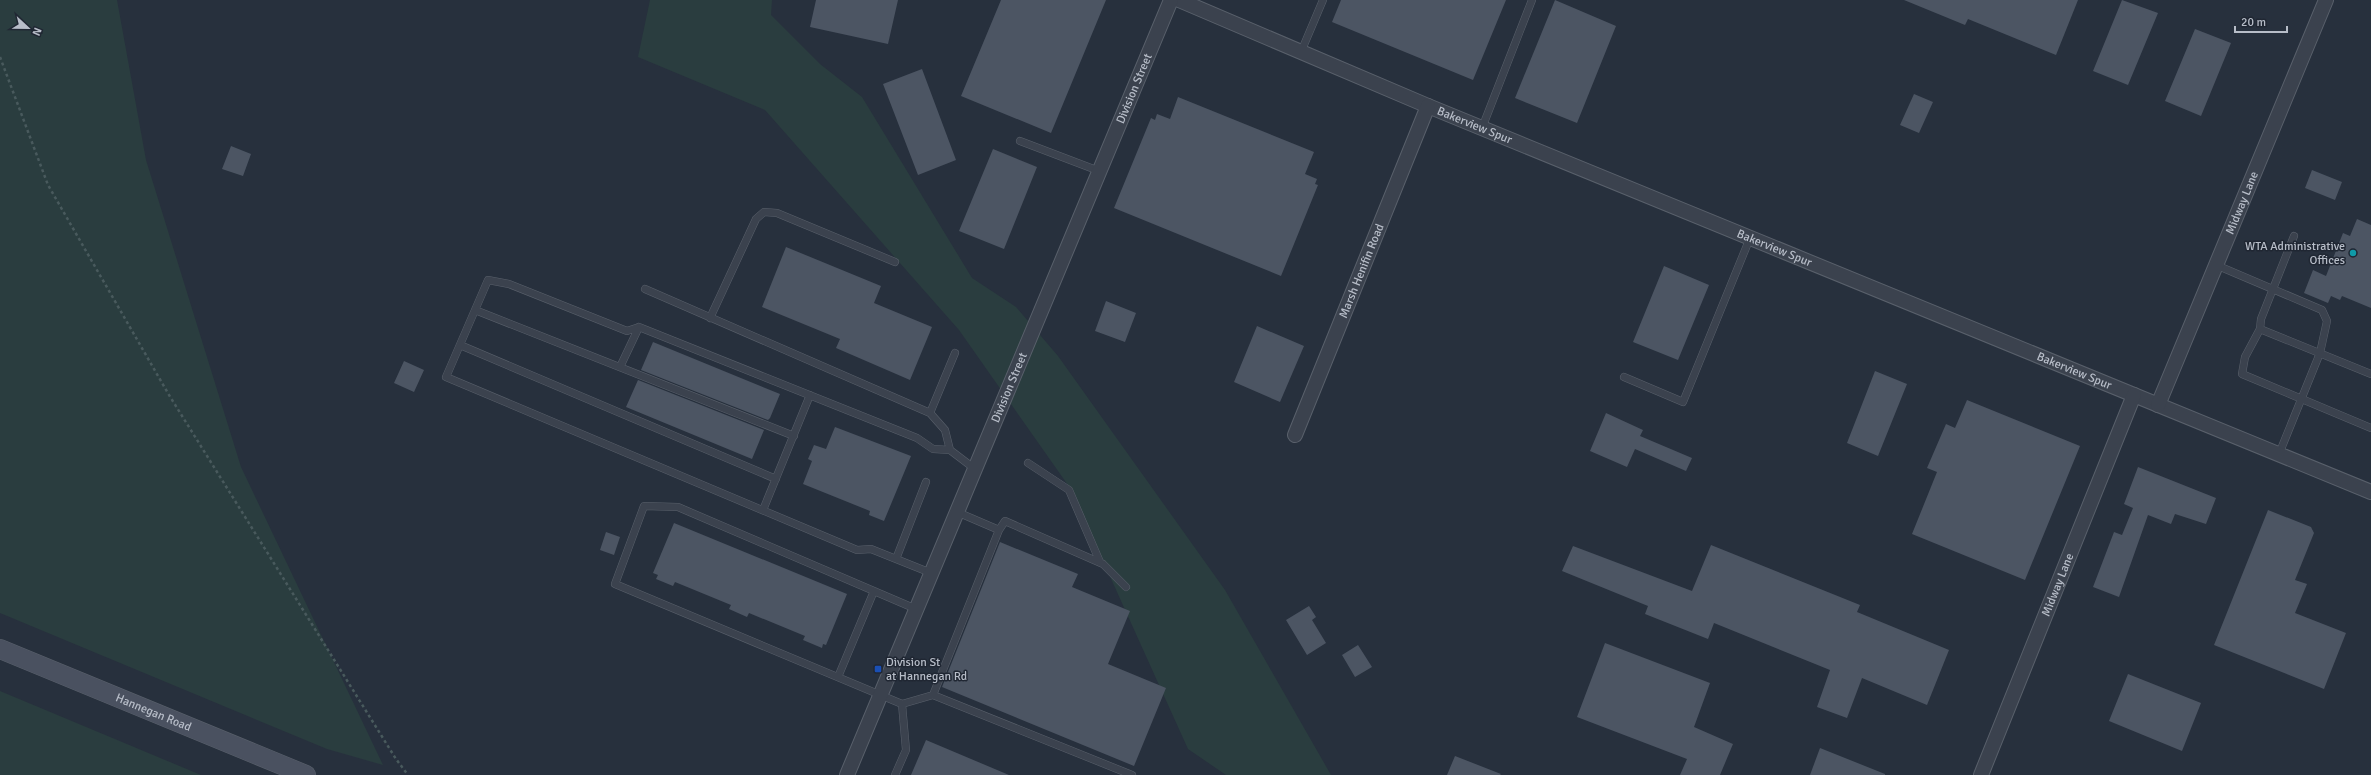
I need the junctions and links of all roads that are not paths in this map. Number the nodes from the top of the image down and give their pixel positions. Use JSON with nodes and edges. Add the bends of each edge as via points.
{"nodes":[{"id":1,"x":1171,"y":0,"type":"edge"},
{"id":2,"x":1179,"y":0,"type":"edge"},
{"id":3,"x":1323,"y":0,"type":"edge"},
{"id":4,"x":1532,"y":0,"type":"edge"},
{"id":5,"x":2326,"y":0,"type":"edge"},
{"id":6,"x":1301,"y":52,"type":"junction"},
{"id":7,"x":1428,"y":106,"type":"junction"},
{"id":8,"x":1482,"y":128,"type":"junction"},
{"id":9,"x":1020,"y":141,"type":"dead end"},
{"id":10,"x":1099,"y":171,"type":"junction"},
{"id":11,"x":2294,"y":236,"type":"dead end"},
{"id":12,"x":1750,"y":238,"type":"junction"},
{"id":13,"x":895,"y":262,"type":"dead end"},
{"id":14,"x":2216,"y":265,"type":"junction"},
{"id":15,"x":2273,"y":288,"type":"junction"},
{"id":16,"x":645,"y":289,"type":"dead end"},
{"id":17,"x":475,"y":310,"type":"junction"},
{"id":18,"x":710,"y":318,"type":"junction"},
{"id":19,"x":639,"y":327,"type":"junction"},
{"id":20,"x":2260,"y":329,"type":"junction"},
{"id":21,"x":460,"y":345,"type":"junction"},
{"id":22,"x":955,"y":353,"type":"dead end"},
{"id":23,"x":2320,"y":353,"type":"junction"},
{"id":24,"x":620,"y":366,"type":"junction"},
{"id":25,"x":2371,"y":374,"type":"edge"},
{"id":26,"x":1624,"y":377,"type":"dead end"},
{"id":27,"x":810,"y":395,"type":"junction"},
{"id":28,"x":2134,"y":395,"type":"junction"},
{"id":29,"x":2301,"y":399,"type":"junction"},
{"id":30,"x":2158,"y":405,"type":"junction"},
{"id":31,"x":930,"y":413,"type":"junction"},
{"id":32,"x":2371,"y":428,"type":"edge"},
{"id":33,"x":1295,"y":435,"type":"dead end"},
{"id":34,"x":794,"y":436,"type":"junction"},
{"id":35,"x":950,"y":450,"type":"junction"},
{"id":36,"x":2279,"y":454,"type":"junction"},
{"id":37,"x":1028,"y":463,"type":"dead end"},
{"id":38,"x":975,"y":469,"type":"junction"},
{"id":39,"x":776,"y":479,"type":"junction"},
{"id":40,"x":926,"y":482,"type":"dead end"},
{"id":41,"x":2371,"y":492,"type":"edge"},
{"id":42,"x":763,"y":510,"type":"junction"},
{"id":43,"x":957,"y":512,"type":"junction"},
{"id":44,"x":999,"y":530,"type":"junction"},
{"id":45,"x":896,"y":559,"type":"junction"},
{"id":46,"x":1100,"y":562,"type":"junction"},
{"id":47,"x":931,"y":573,"type":"junction"},
{"id":48,"x":1126,"y":587,"type":"dead end"},
{"id":49,"x":874,"y":591,"type":"junction"},
{"id":50,"x":916,"y":609,"type":"junction"},
{"id":51,"x":0,"y":649,"type":"edge"},
{"id":52,"x":838,"y":677,"type":"junction"},
{"id":53,"x":880,"y":695,"type":"junction"},
{"id":54,"x":933,"y":695,"type":"junction"},
{"id":55,"x":902,"y":704,"type":"junction"},
{"id":56,"x":306,"y":775,"type":"edge"},
{"id":57,"x":846,"y":775,"type":"edge"},
{"id":58,"x":895,"y":775,"type":"edge"},
{"id":59,"x":1132,"y":775,"type":"edge"},
{"id":60,"x":1981,"y":775,"type":"edge"}],
"edges":[{"from":1,"to":10,"type":"street","name":"Division Street"},
{"from":2,"to":6,"type":"street","name":"Bakerview Spur"},
{"from":3,"to":6,"type":"lane"},
{"from":4,"to":8,"type":"lane"},
{"from":5,"to":14,"type":"street","name":"Midway Lane"},
{"from":6,"to":7,"type":"street","name":"Bakerview Spur"},
{"from":7,"to":8,"type":"street","name":"Bakerview Spur"},
{"from":7,"to":33,"type":"street","name":"Marsh Henifin Road"},
{"from":8,"to":12,"type":"street","name":"Bakerview Spur"},
{"from":9,"to":10,"type":"lane"},
{"from":10,"to":38,"type":"street","name":"Division Street"},
{"from":11,"to":15,"type":"lane"},
{"from":12,"to":26,"type":"lane","via":[[1683,402]]},
{"from":12,"to":28,"type":"street","name":"Bakerview Spur"},
{"from":13,"to":18,"type":"lane","via":[[777,213],[764,212],[756,219]]},
{"from":14,"to":15,"type":"lane"},
{"from":14,"to":30,"type":"street","name":"Midway Lane"},
{"from":15,"to":20,"type":"lane","via":[[2261,319]]},
{"from":15,"to":23,"type":"lane","via":[[2322,310],[2327,321]]},
{"from":16,"to":18,"type":"lane"},
{"from":17,"to":19,"type":"lane","via":[[488,280],[509,284],[627,331]]},
{"from":17,"to":21,"type":"lane"},
{"from":17,"to":24,"type":"lane"},
{"from":18,"to":31,"type":"lane"},
{"from":19,"to":24,"type":"lane"},
{"from":19,"to":27,"type":"lane"},
{"from":20,"to":23,"type":"lane"},
{"from":20,"to":29,"type":"lane","via":[[2245,357],[2242,374]]},
{"from":21,"to":39,"type":"lane"},
{"from":21,"to":42,"type":"lane","via":[[446,377]]},
{"from":22,"to":31,"type":"lane"},
{"from":23,"to":25,"type":"lane"},
{"from":23,"to":29,"type":"lane"},
{"from":24,"to":34,"type":"lane"},
{"from":27,"to":34,"type":"lane"},
{"from":27,"to":35,"type":"lane","via":[[917,438],[933,449]]},
{"from":28,"to":30,"type":"street","name":"Bakerview Spur"},
{"from":28,"to":60,"type":"street","name":"Midway Lane"},
{"from":29,"to":32,"type":"lane"},
{"from":29,"to":36,"type":"lane"},
{"from":30,"to":36,"type":"street","name":"Bakerview Spur"},
{"from":31,"to":35,"type":"lane","via":[[944,430]]},
{"from":34,"to":39,"type":"lane"},
{"from":35,"to":38,"type":"lane"},
{"from":36,"to":41,"type":"street","name":"Bakerview Spur"},
{"from":37,"to":46,"type":"lane","via":[[1070,490]]},
{"from":38,"to":43,"type":"street","name":"Division Street"},
{"from":39,"to":42,"type":"lane"},
{"from":40,"to":45,"type":"lane"},
{"from":42,"to":45,"type":"lane","via":[[857,550],[871,549]]},
{"from":43,"to":44,"type":"lane"},
{"from":43,"to":47,"type":"street","name":"Division Street"},
{"from":44,"to":46,"type":"lane","via":[[1005,521]]},
{"from":44,"to":54,"type":"lane"},
{"from":45,"to":47,"type":"lane"},
{"from":46,"to":48,"type":"lane"},
{"from":47,"to":50,"type":"street","name":"Division Street"},
{"from":49,"to":50,"type":"lane"},
{"from":49,"to":52,"type":"lane"},
{"from":49,"to":52,"type":"lane","via":[[678,507],[644,506],[614,584]]},
{"from":50,"to":53,"type":"street","name":"Division Street"},
{"from":51,"to":56,"type":"main road","name":"Hannegan Road"},
{"from":52,"to":53,"type":"lane"},
{"from":53,"to":55,"type":"lane"},
{"from":53,"to":57,"type":"street","name":"Division Street"},
{"from":54,"to":55,"type":"lane"},
{"from":54,"to":59,"type":"lane"},
{"from":55,"to":58,"type":"lane","via":[[906,750]]}]}
